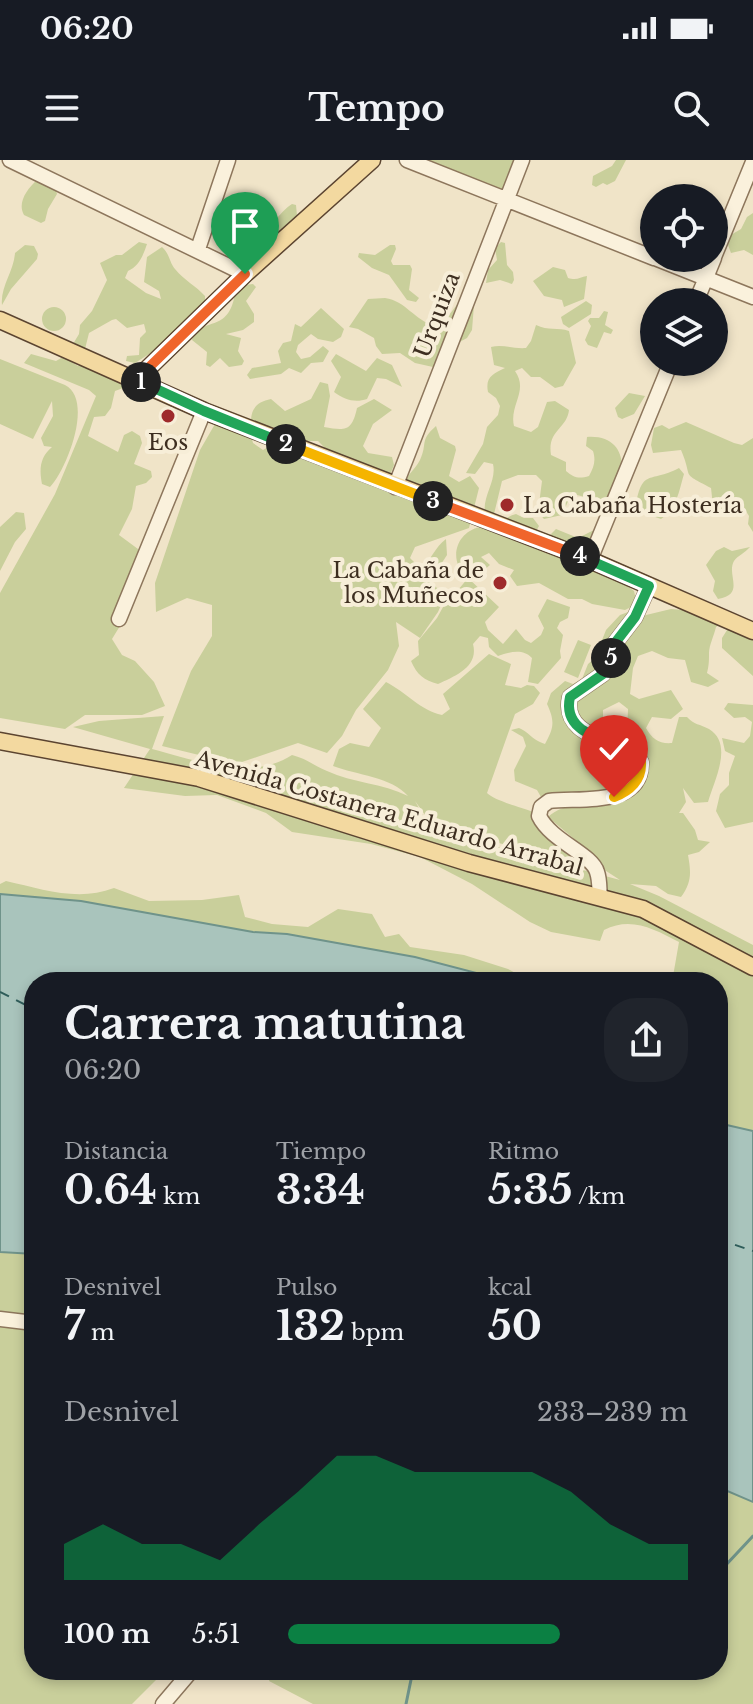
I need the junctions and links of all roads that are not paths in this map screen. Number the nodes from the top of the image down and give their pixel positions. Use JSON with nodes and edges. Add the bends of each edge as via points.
{"nodes":[{"id":1,"x":10,"y":160,"type":"edge"},
{"id":2,"x":228,"y":160,"type":"edge"},
{"id":3,"x":372,"y":160,"type":"edge"},
{"id":4,"x":407,"y":160,"type":"edge"},
{"id":5,"x":522,"y":160,"type":"edge"},
{"id":6,"x":753,"y":162,"type":"edge"},
{"id":7,"x":506,"y":198,"type":"junction"},
{"id":8,"x":728,"y":224,"type":"edge"},
{"id":9,"x":198,"y":249,"type":"junction"},
{"id":10,"x":640,"y":252,"type":"edge"},
{"id":11,"x":690,"y":272,"type":"edge"},
{"id":12,"x":708,"y":272,"type":"edge"},
{"id":13,"x":245,"y":274,"type":"junction"},
{"id":14,"x":705,"y":278,"type":"junction"},
{"id":15,"x":701,"y":288,"type":"edge"},
{"id":16,"x":753,"y":297,"type":"edge"},
{"id":17,"x":0,"y":320,"type":"edge"},
{"id":18,"x":665,"y":376,"type":"edge"},
{"id":19,"x":136,"y":380,"type":"junction"},
{"id":20,"x":204,"y":411,"type":"junction"},
{"id":21,"x":395,"y":487,"type":"junction"},
{"id":22,"x":590,"y":560,"type":"junction"},
{"id":23,"x":649,"y":586,"type":"junction"},
{"id":24,"x":119,"y":619,"type":"dead end"},
{"id":25,"x":753,"y":631,"type":"edge"},
{"id":26,"x":0,"y":741,"type":"edge"},
{"id":27,"x":600,"y":898,"type":"junction"},
{"id":28,"x":753,"y":967,"type":"edge"},
{"id":29,"x":0,"y":1319,"type":"edge"},
{"id":30,"x":24,"y":1322,"type":"edge"},
{"id":31,"x":183,"y":1680,"type":"edge"},
{"id":32,"x":163,"y":1704,"type":"edge"}],
"edges":[{"from":1,"to":9,"type":"street"},
{"from":2,"to":9,"type":"street"},
{"from":3,"to":13,"type":"main road"},
{"from":4,"to":7,"type":"street"},
{"from":5,"to":7,"type":"street","name":"Urquiza"},
{"from":6,"to":8,"type":"street"},
{"from":7,"to":10,"type":"street"},
{"from":7,"to":21,"type":"street","name":"Urquiza"},
{"from":9,"to":13,"type":"street"},
{"from":11,"to":14,"type":"street"},
{"from":12,"to":14,"type":"street"},
{"from":13,"to":19,"type":"main road"},
{"from":14,"to":15,"type":"street"},
{"from":14,"to":16,"type":"street"},
{"from":17,"to":19,"type":"main road"},
{"from":18,"to":22,"type":"street"},
{"from":19,"to":20,"type":"main road"},
{"from":20,"to":21,"type":"main road"},
{"from":20,"to":24,"type":"street"},
{"from":21,"to":22,"type":"main road"},
{"from":22,"to":23,"type":"main road"},
{"from":23,"to":25,"type":"main road"},
{"from":23,"to":27,"type":"street","via":[[603,674],[570,697],[567,708],[583,731],[634,754],[641,771],[629,791],[614,797],[549,801],[539,816],[553,836],[597,869]]},
{"from":26,"to":27,"type":"main road","name":"Avenida Costanera Eduardo Arrabal","via":[[199,778],[469,863]]},
{"from":27,"to":28,"type":"main road","name":"Avenida Costanera Eduardo Arrabal","via":[[643,909]]},
{"from":29,"to":30,"type":"street"},
{"from":31,"to":32,"type":"street"}]}
